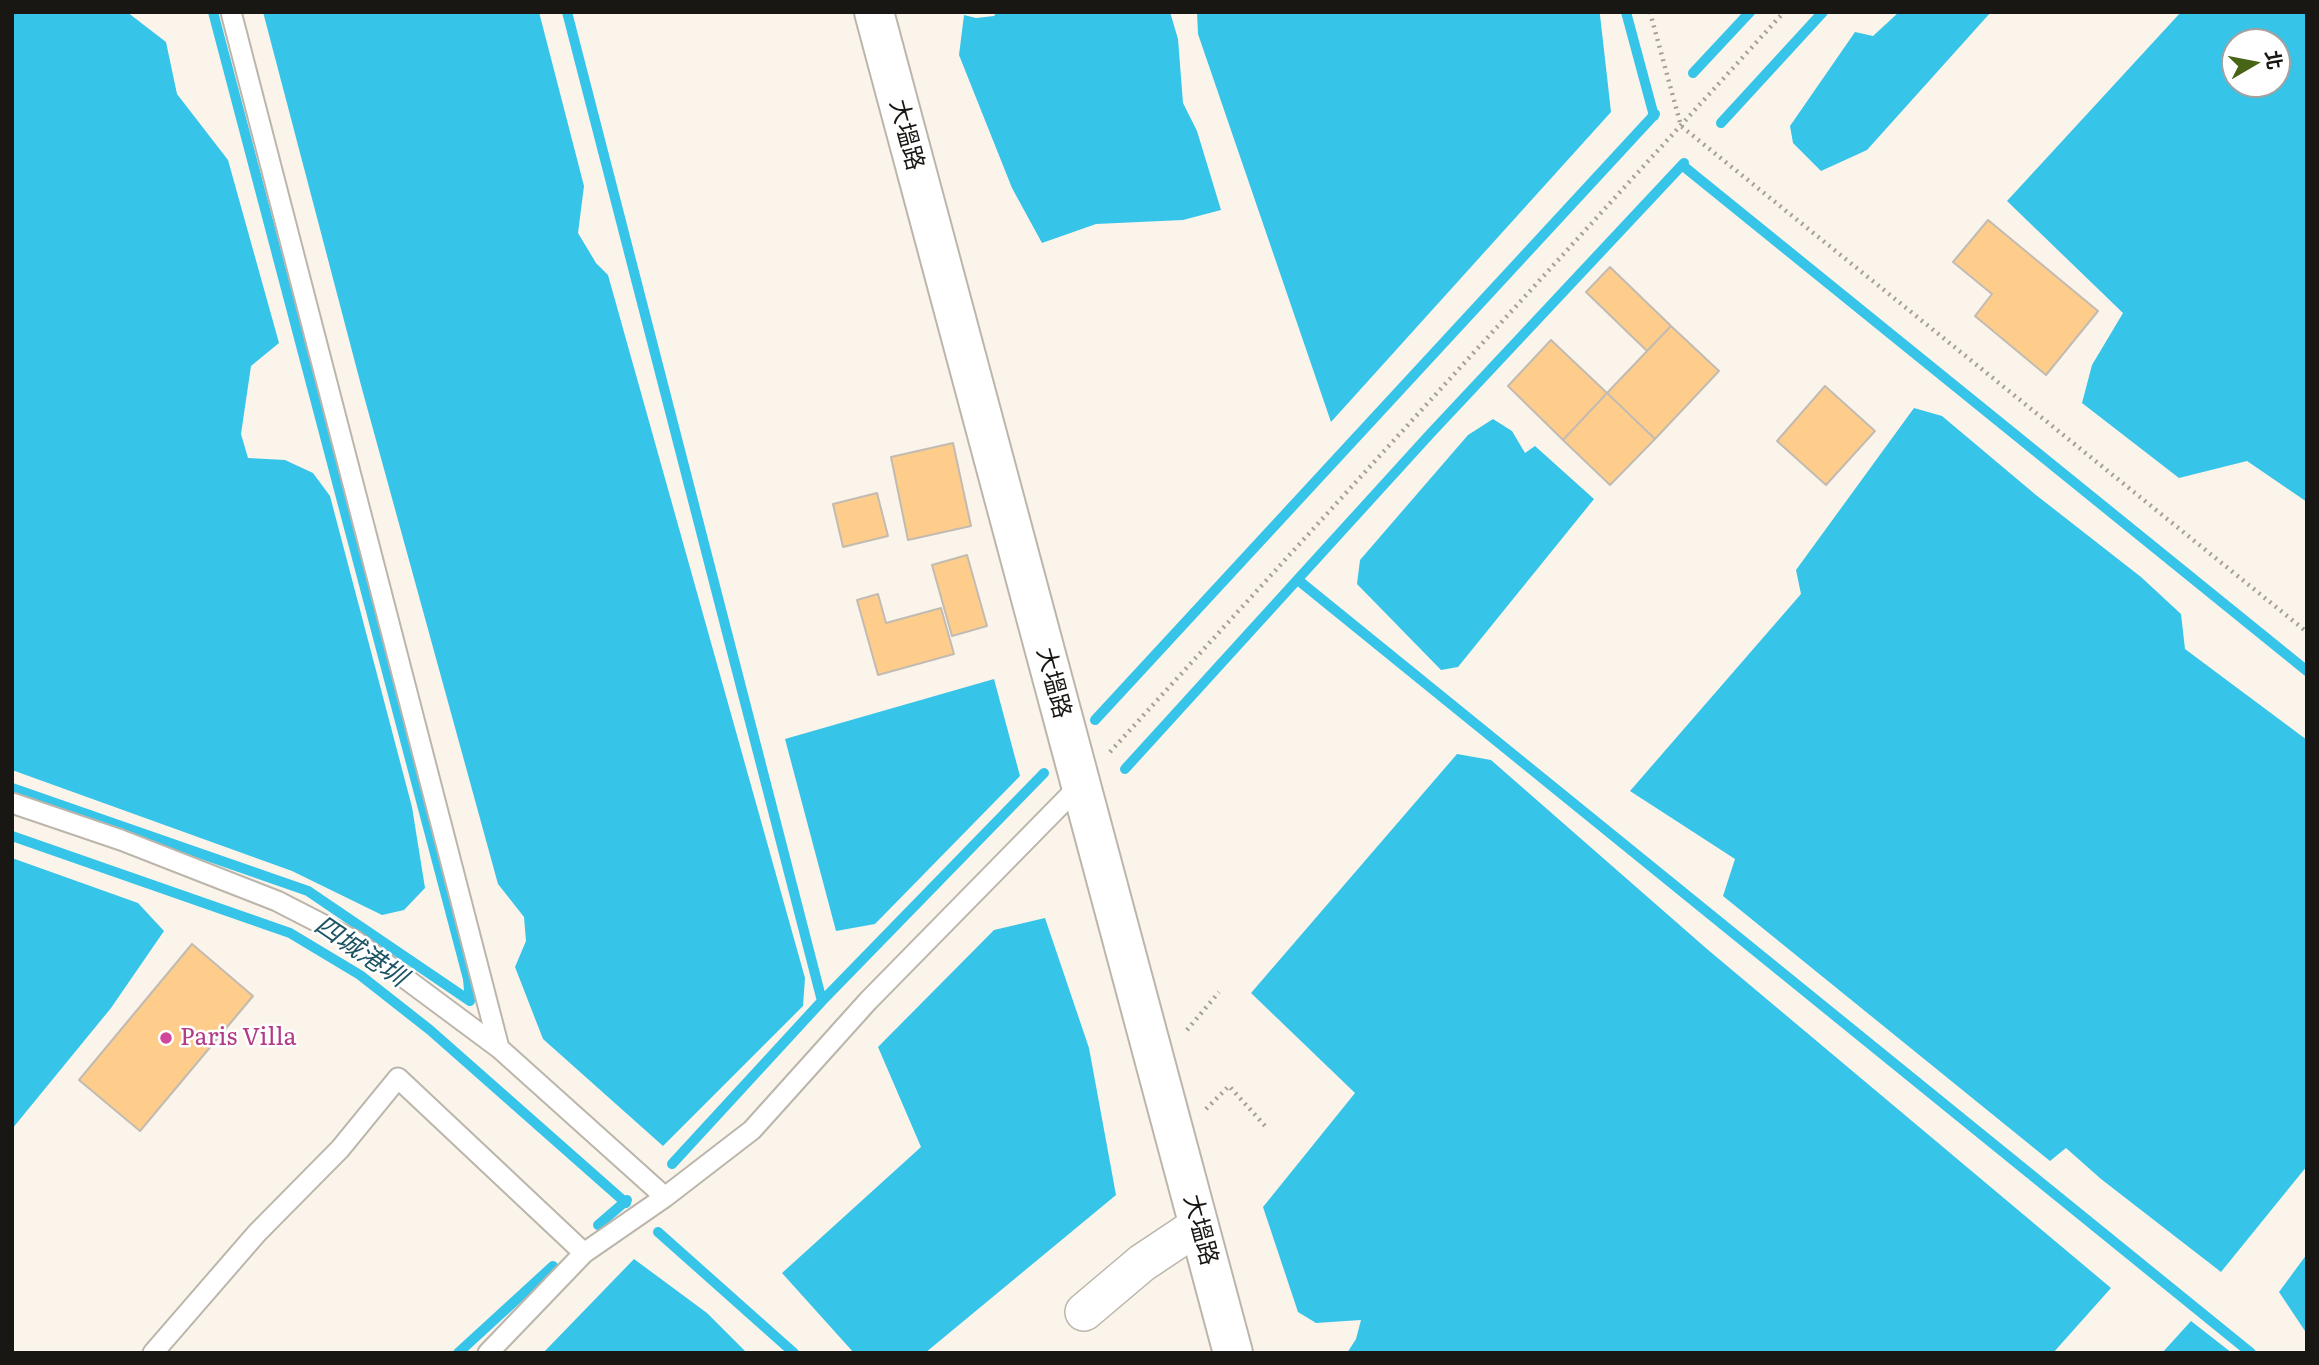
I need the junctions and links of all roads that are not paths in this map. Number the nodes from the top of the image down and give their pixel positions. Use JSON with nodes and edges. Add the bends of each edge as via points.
{"nodes":[{"id":1,"x":231,"y":12,"type":"edge"},
{"id":2,"x":874,"y":12,"type":"edge"},
{"id":3,"x":1080,"y":784,"type":"junction"},
{"id":4,"x":12,"y":803,"type":"edge"},
{"id":5,"x":499,"y":1048,"type":"junction"},
{"id":6,"x":665,"y":1197,"type":"junction"},
{"id":7,"x":1199,"y":1225,"type":"junction"},
{"id":8,"x":584,"y":1253,"type":"junction"},
{"id":9,"x":1084,"y":1311,"type":"dead end"},
{"id":10,"x":153,"y":1353,"type":"edge"},
{"id":11,"x":488,"y":1353,"type":"edge"},
{"id":12,"x":1233,"y":1353,"type":"edge"}],
"edges":[{"from":1,"to":5,"type":"lane"},
{"from":2,"to":3,"type":"street","name":"大塭路"},
{"from":3,"to":6,"type":"lane","via":[[869,1000],[752,1130]]},
{"from":3,"to":7,"type":"street","name":"大塭路"},
{"from":4,"to":5,"type":"lane","via":[[121,840],[288,907],[355,941]]},
{"from":5,"to":6,"type":"lane"},
{"from":6,"to":8,"type":"lane"},
{"from":7,"to":9,"type":"street"},
{"from":7,"to":12,"type":"street","name":"大塭路"},
{"from":8,"to":10,"type":"lane","via":[[398,1078],[340,1149],[257,1233]]},
{"from":8,"to":11,"type":"lane"}]}
